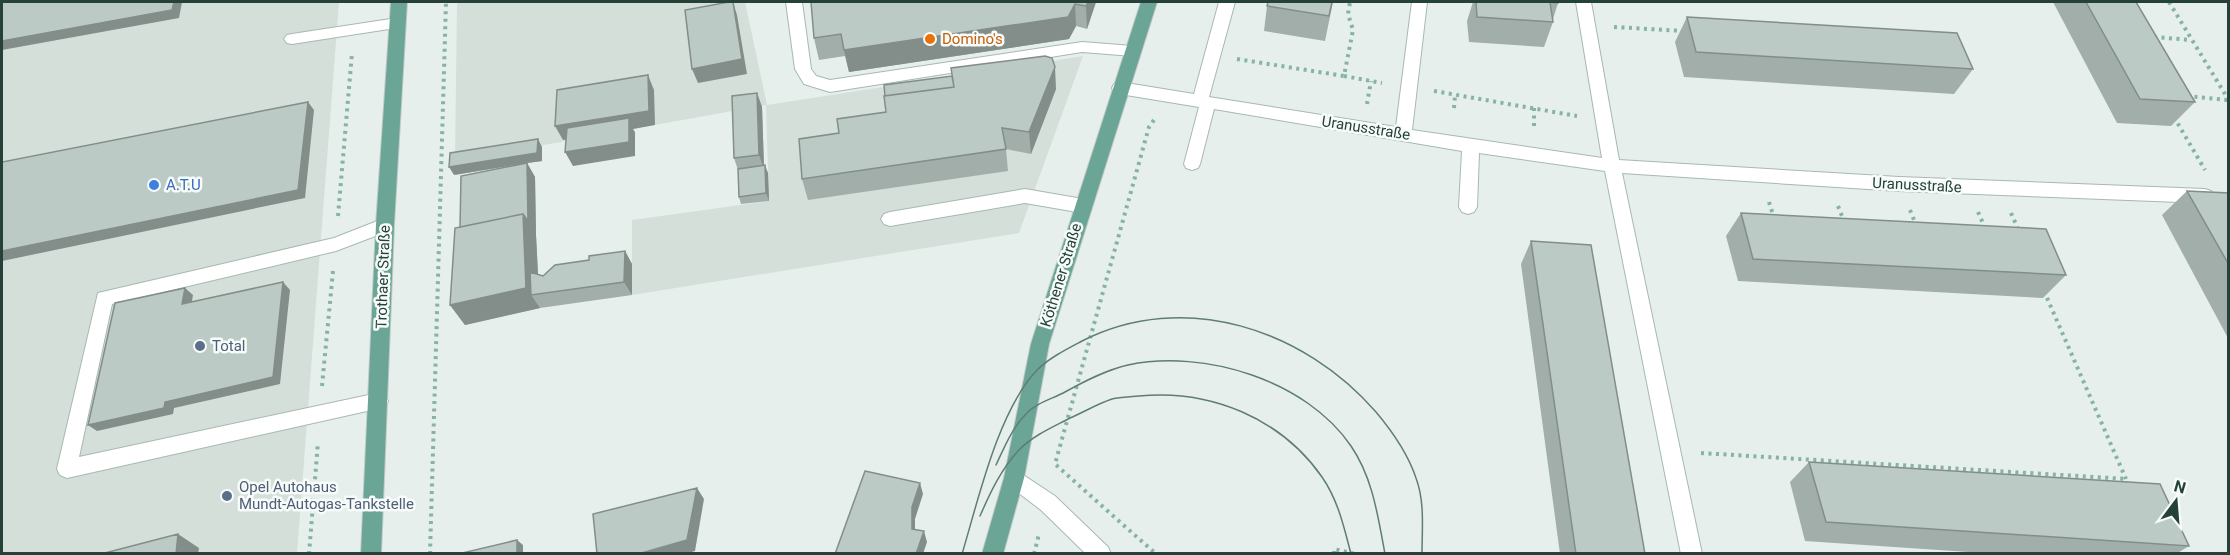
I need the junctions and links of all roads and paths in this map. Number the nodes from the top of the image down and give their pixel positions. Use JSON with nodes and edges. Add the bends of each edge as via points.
{"nodes":[{"id":1,"x":399,"y":2,"type":"edge"},
{"id":2,"x":446,"y":2,"type":"edge"},
{"id":3,"x":794,"y":2,"type":"edge"},
{"id":4,"x":1149,"y":2,"type":"edge"},
{"id":5,"x":1227,"y":2,"type":"edge"},
{"id":6,"x":1350,"y":2,"type":"edge"},
{"id":7,"x":1420,"y":2,"type":"edge"},
{"id":8,"x":1584,"y":2,"type":"edge"},
{"id":9,"x":2169,"y":2,"type":"edge"},
{"id":10,"x":397,"y":23,"type":"junction"},
{"id":11,"x":1589,"y":25,"type":"junction"},
{"id":12,"x":354,"y":30,"type":"junction"},
{"id":13,"x":1695,"y":31,"type":"edge"},
{"id":14,"x":2148,"y":36,"type":"edge"},
{"id":15,"x":292,"y":39,"type":"dead end"},
{"id":16,"x":2192,"y":40,"type":"junction"},
{"id":17,"x":1132,"y":51,"type":"junction"},
{"id":18,"x":1213,"y":55,"type":"junction"},
{"id":19,"x":1344,"y":76,"type":"junction"},
{"id":20,"x":1371,"y":81,"type":"junction"},
{"id":21,"x":1409,"y":87,"type":"junction"},
{"id":22,"x":1120,"y":88,"type":"junction"},
{"id":23,"x":1455,"y":95,"type":"junction"},
{"id":24,"x":2183,"y":96,"type":"edge"},
{"id":25,"x":2229,"y":99,"type":"edge"},
{"id":26,"x":1204,"y":102,"type":"junction"},
{"id":27,"x":1578,"y":105,"type":"dead end"},
{"id":28,"x":1454,"y":108,"type":"dead end"},
{"id":29,"x":1534,"y":108,"type":"junction"},
{"id":30,"x":2171,"y":112,"type":"edge"},
{"id":31,"x":1365,"y":115,"type":"dead end"},
{"id":32,"x":1157,"y":116,"type":"dead end"},
{"id":33,"x":1580,"y":116,"type":"junction"},
{"id":34,"x":1581,"y":123,"type":"dead end"},
{"id":35,"x":1403,"y":135,"type":"junction"},
{"id":36,"x":1534,"y":139,"type":"dead end"},
{"id":37,"x":1471,"y":146,"type":"junction"},
{"id":38,"x":1192,"y":164,"type":"dead end"},
{"id":39,"x":1612,"y":166,"type":"junction"},
{"id":40,"x":1761,"y":176,"type":"junction"},
{"id":41,"x":1828,"y":180,"type":"junction"},
{"id":42,"x":1899,"y":184,"type":"junction"},
{"id":43,"x":1966,"y":187,"type":"junction"},
{"id":44,"x":2222,"y":197,"type":"joint"},
{"id":45,"x":1083,"y":206,"type":"junction"},
{"id":46,"x":1468,"y":207,"type":"dead end"},
{"id":47,"x":2010,"y":211,"type":"dead end"},
{"id":48,"x":890,"y":219,"type":"dead end"},
{"id":49,"x":1774,"y":219,"type":"edge"},
{"id":50,"x":1844,"y":223,"type":"edge"},
{"id":51,"x":385,"y":225,"type":"junction"},
{"id":52,"x":1917,"y":226,"type":"edge"},
{"id":53,"x":2019,"y":232,"type":"edge"},
{"id":54,"x":1991,"y":240,"type":"edge"},
{"id":55,"x":336,"y":244,"type":"junction"},
{"id":56,"x":2042,"y":286,"type":"edge"},
{"id":57,"x":378,"y":401,"type":"junction"},
{"id":58,"x":320,"y":414,"type":"junction"},
{"id":59,"x":1670,"y":452,"type":"junction"},
{"id":60,"x":1014,"y":478,"type":"junction"},
{"id":61,"x":2127,"y":479,"type":"junction"},
{"id":62,"x":2131,"y":490,"type":"edge"},
{"id":63,"x":309,"y":554,"type":"edge"},
{"id":64,"x":371,"y":554,"type":"edge"},
{"id":65,"x":430,"y":554,"type":"edge"},
{"id":66,"x":992,"y":554,"type":"edge"},
{"id":67,"x":1101,"y":554,"type":"edge"},
{"id":68,"x":1156,"y":554,"type":"edge"},
{"id":69,"x":1334,"y":554,"type":"edge"},
{"id":70,"x":1355,"y":554,"type":"edge"},
{"id":71,"x":1692,"y":554,"type":"edge"}],
"edges":[{"from":1,"to":10,"type":"main road","name":"Trothaer Straße"},
{"from":2,"to":65,"type":"path"},
{"from":3,"to":17,"type":"street","via":[[802,69],[810,80],[830,86],[1082,47]]},
{"from":4,"to":17,"type":"main road","name":"Köthener Straße"},
{"from":5,"to":18,"type":"street"},
{"from":6,"to":19,"type":"path","via":[[1348,14],[1353,30]]},
{"from":7,"to":21,"type":"street"},
{"from":8,"to":11,"type":"street"},
{"from":9,"to":16,"type":"path"},
{"from":10,"to":12,"type":"street"},
{"from":10,"to":51,"type":"main road","name":"Trothaer Straße"},
{"from":11,"to":13,"type":"path"},
{"from":11,"to":39,"type":"street"},
{"from":12,"to":15,"type":"street"},
{"from":12,"to":55,"type":"path"},
{"from":14,"to":16,"type":"path"},
{"from":16,"to":25,"type":"path"},
{"from":17,"to":22,"type":"main road","name":"Köthener Straße"},
{"from":18,"to":19,"type":"path"},
{"from":18,"to":26,"type":"street"},
{"from":19,"to":20,"type":"path"},
{"from":20,"to":21,"type":"path"},
{"from":20,"to":31,"type":"path"},
{"from":21,"to":23,"type":"path"},
{"from":21,"to":35,"type":"street"},
{"from":22,"to":26,"type":"street","name":"Uranusstraße"},
{"from":22,"to":45,"type":"main road","name":"Köthener Straße"},
{"from":23,"to":28,"type":"path"},
{"from":23,"to":29,"type":"path"},
{"from":24,"to":25,"type":"path"},
{"from":26,"to":35,"type":"street","name":"Uranusstraße"},
{"from":26,"to":38,"type":"street"},
{"from":27,"to":33,"type":"path"},
{"from":29,"to":33,"type":"path"},
{"from":29,"to":36,"type":"path"},
{"from":30,"to":44,"type":"path"},
{"from":32,"to":68,"type":"path","via":[[1149,127],[1055,464]]},
{"from":33,"to":34,"type":"path"},
{"from":35,"to":37,"type":"street","name":"Uranusstraße"},
{"from":37,"to":39,"type":"street","name":"Uranusstraße"},
{"from":37,"to":46,"type":"street"},
{"from":39,"to":40,"type":"street","name":"Uranusstraße"},
{"from":39,"to":59,"type":"street"},
{"from":40,"to":41,"type":"street","name":"Uranusstraße"},
{"from":40,"to":49,"type":"path"},
{"from":41,"to":42,"type":"street","name":"Uranusstraße"},
{"from":41,"to":50,"type":"path"},
{"from":42,"to":43,"type":"street","name":"Uranusstraße"},
{"from":42,"to":52,"type":"path"},
{"from":43,"to":44,"type":"street","name":"Uranusstraße"},
{"from":43,"to":54,"type":"path"},
{"from":45,"to":48,"type":"street","via":[[1025,196]]},
{"from":45,"to":60,"type":"main road","name":"Köthener Straße","via":[[1040,344]]},
{"from":47,"to":53,"type":"path"},
{"from":51,"to":55,"type":"street"},
{"from":51,"to":57,"type":"main road","name":"Trothaer Straße"},
{"from":55,"to":58,"type":"path"},
{"from":55,"to":58,"type":"street","via":[[104,298],[67,469]]},
{"from":56,"to":61,"type":"path"},
{"from":57,"to":58,"type":"street"},
{"from":57,"to":64,"type":"main road","name":"Trothaer Straße"},
{"from":58,"to":63,"type":"path"},
{"from":59,"to":61,"type":"path"},
{"from":59,"to":71,"type":"street"},
{"from":60,"to":66,"type":"main road","name":"Köthener Straße"},
{"from":60,"to":67,"type":"street","via":[[1048,503]]},
{"from":61,"to":62,"type":"path"},
{"from":69,"to":70,"type":"path","via":[[1334,549]]}]}
